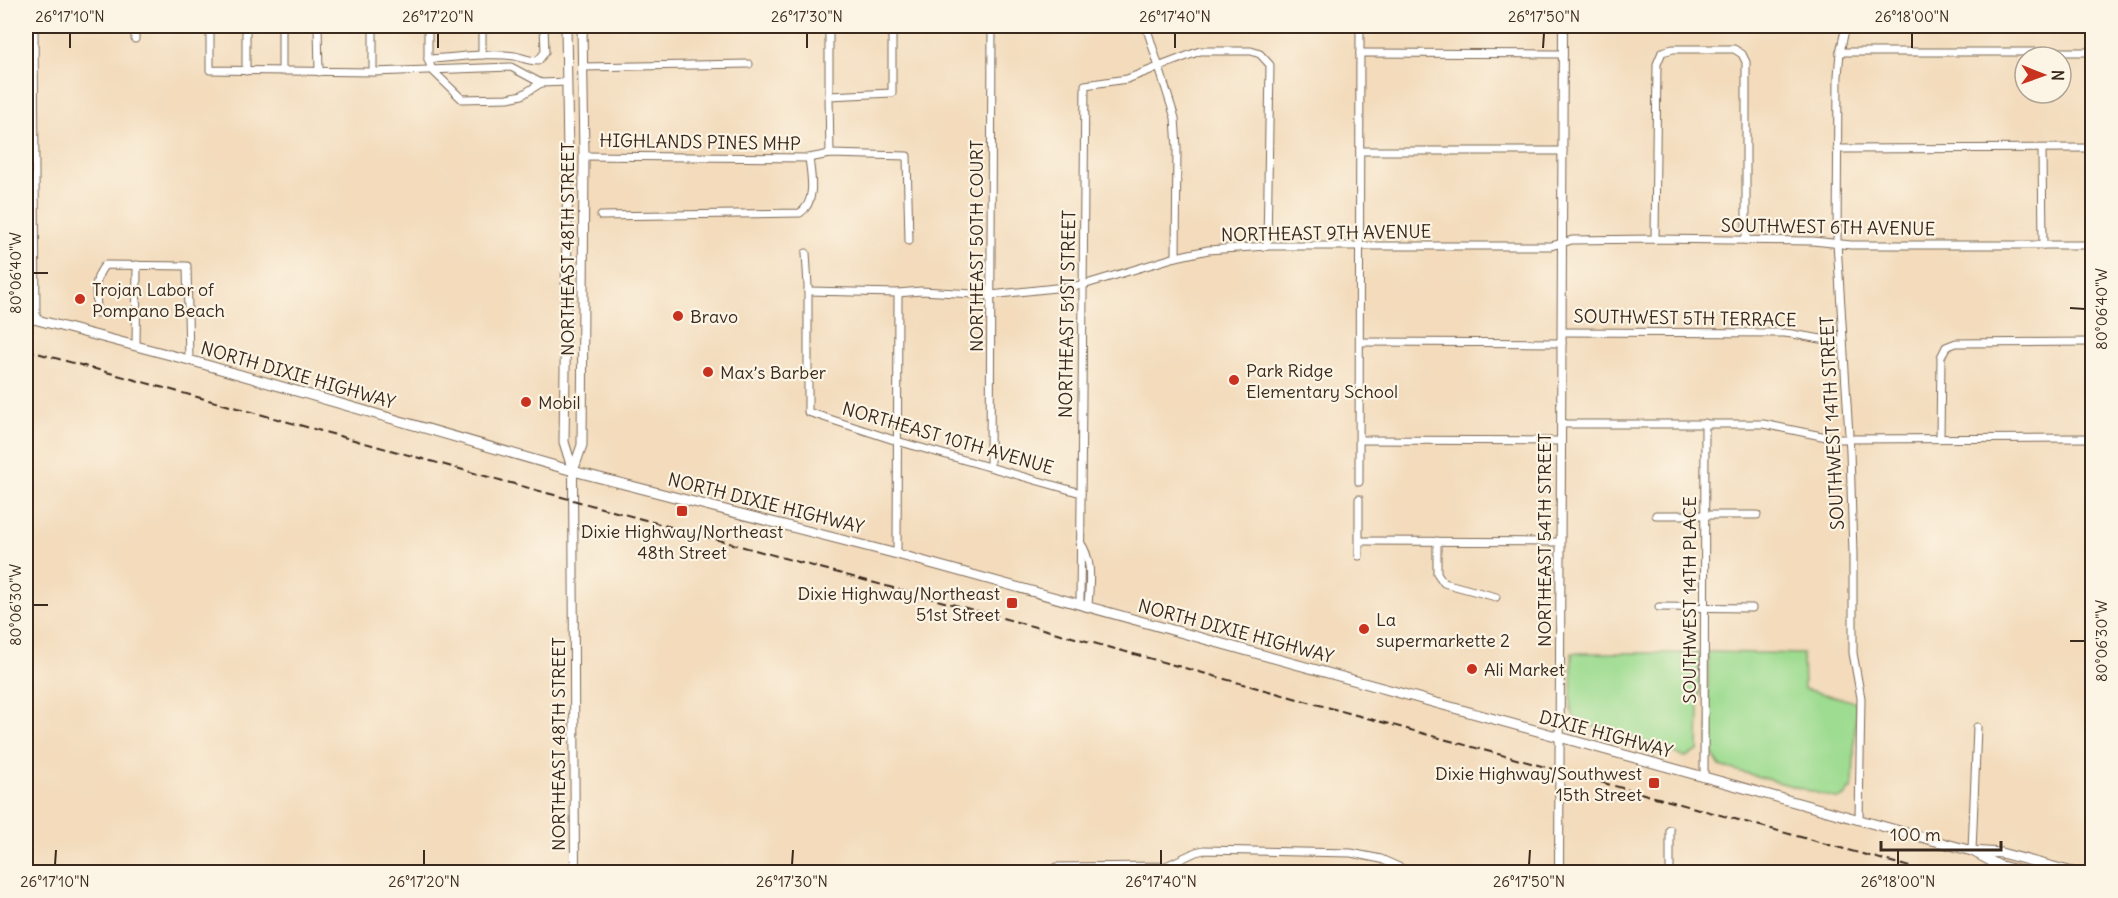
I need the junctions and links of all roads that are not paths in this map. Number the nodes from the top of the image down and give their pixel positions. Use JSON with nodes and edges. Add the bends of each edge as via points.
{"nodes":[{"id":1,"x":34,"y":26,"type":"edge"},
{"id":2,"x":135,"y":26,"type":"edge"},
{"id":3,"x":210,"y":26,"type":"edge"},
{"id":4,"x":246,"y":26,"type":"edge"},
{"id":5,"x":282,"y":26,"type":"edge"},
{"id":6,"x":318,"y":26,"type":"edge"},
{"id":7,"x":373,"y":26,"type":"edge"},
{"id":8,"x":428,"y":26,"type":"edge"},
{"id":9,"x":482,"y":26,"type":"edge"},
{"id":10,"x":544,"y":26,"type":"edge"},
{"id":11,"x":566,"y":26,"type":"edge"},
{"id":12,"x":582,"y":26,"type":"edge"},
{"id":13,"x":829,"y":26,"type":"edge"},
{"id":14,"x":892,"y":26,"type":"edge"},
{"id":15,"x":992,"y":26,"type":"edge"},
{"id":16,"x":1146,"y":26,"type":"edge"},
{"id":17,"x":1360,"y":26,"type":"edge"},
{"id":18,"x":1563,"y":26,"type":"edge"},
{"id":19,"x":1846,"y":26,"type":"edge"},
{"id":20,"x":135,"y":39,"type":"dead end"},
{"id":21,"x":1840,"y":52,"type":"junction"},
{"id":22,"x":2092,"y":52,"type":"edge"},
{"id":23,"x":1360,"y":53,"type":"junction"},
{"id":24,"x":1563,"y":54,"type":"junction"},
{"id":25,"x":482,"y":55,"type":"junction"},
{"id":26,"x":428,"y":59,"type":"junction"},
{"id":27,"x":749,"y":64,"type":"dead end"},
{"id":28,"x":1158,"y":66,"type":"junction"},
{"id":29,"x":582,"y":67,"type":"junction"},
{"id":30,"x":432,"y":70,"type":"junction"},
{"id":31,"x":246,"y":71,"type":"junction"},
{"id":32,"x":282,"y":71,"type":"junction"},
{"id":33,"x":319,"y":72,"type":"junction"},
{"id":34,"x":373,"y":72,"type":"junction"},
{"id":35,"x":567,"y":82,"type":"junction"},
{"id":36,"x":541,"y":83,"type":"junction"},
{"id":37,"x":829,"y":96,"type":"junction"},
{"id":38,"x":2043,"y":148,"type":"junction"},
{"id":39,"x":2092,"y":148,"type":"edge"},
{"id":40,"x":1837,"y":149,"type":"junction"},
{"id":41,"x":1360,"y":151,"type":"junction"},
{"id":42,"x":1563,"y":151,"type":"junction"},
{"id":43,"x":830,"y":154,"type":"junction"},
{"id":44,"x":584,"y":156,"type":"junction"},
{"id":45,"x":809,"y":158,"type":"junction"},
{"id":46,"x":584,"y":178,"type":"junction"},
{"id":47,"x":601,"y":216,"type":"dead end"},
{"id":48,"x":1655,"y":239,"type":"junction"},
{"id":49,"x":1746,"y":240,"type":"junction"},
{"id":50,"x":909,"y":241,"type":"dead end"},
{"id":51,"x":1837,"y":243,"type":"junction"},
{"id":52,"x":1562,"y":244,"type":"junction"},
{"id":53,"x":2043,"y":245,"type":"junction"},
{"id":54,"x":2092,"y":245,"type":"edge"},
{"id":55,"x":1267,"y":246,"type":"junction"},
{"id":56,"x":1360,"y":246,"type":"junction"},
{"id":57,"x":806,"y":253,"type":"dead end"},
{"id":58,"x":1176,"y":257,"type":"junction"},
{"id":59,"x":137,"y":266,"type":"junction"},
{"id":60,"x":1083,"y":285,"type":"junction"},
{"id":61,"x":808,"y":291,"type":"junction"},
{"id":62,"x":898,"y":293,"type":"junction"},
{"id":63,"x":991,"y":295,"type":"junction"},
{"id":64,"x":98,"y":313,"type":"dead end"},
{"id":65,"x":26,"y":317,"type":"edge"},
{"id":66,"x":36,"y":320,"type":"junction"},
{"id":67,"x":1562,"y":332,"type":"junction"},
{"id":68,"x":1843,"y":341,"type":"junction"},
{"id":69,"x":1360,"y":342,"type":"junction"},
{"id":70,"x":2092,"y":342,"type":"edge"},
{"id":71,"x":1562,"y":343,"type":"junction"},
{"id":72,"x":136,"y":346,"type":"junction"},
{"id":73,"x":189,"y":360,"type":"junction"},
{"id":74,"x":1705,"y":423,"type":"junction"},
{"id":75,"x":1561,"y":424,"type":"junction"},
{"id":76,"x":1849,"y":438,"type":"junction"},
{"id":77,"x":1940,"y":438,"type":"junction"},
{"id":78,"x":2092,"y":438,"type":"edge"},
{"id":79,"x":1360,"y":440,"type":"junction"},
{"id":80,"x":897,"y":441,"type":"junction"},
{"id":81,"x":1561,"y":441,"type":"junction"},
{"id":82,"x":990,"y":466,"type":"junction"},
{"id":83,"x":573,"y":471,"type":"junction"},
{"id":84,"x":1359,"y":482,"type":"dead end"},
{"id":85,"x":1081,"y":493,"type":"junction"},
{"id":86,"x":1359,"y":499,"type":"dead end"},
{"id":87,"x":1656,"y":515,"type":"dead end"},
{"id":88,"x":1704,"y":515,"type":"junction"},
{"id":89,"x":1757,"y":515,"type":"dead end"},
{"id":90,"x":1360,"y":541,"type":"junction"},
{"id":91,"x":1437,"y":542,"type":"junction"},
{"id":92,"x":1560,"y":542,"type":"junction"},
{"id":93,"x":897,"y":554,"type":"junction"},
{"id":94,"x":1359,"y":556,"type":"dead end"},
{"id":95,"x":1496,"y":597,"type":"dead end"},
{"id":96,"x":1084,"y":606,"type":"junction"},
{"id":97,"x":1659,"y":607,"type":"dead end"},
{"id":98,"x":1704,"y":607,"type":"junction"},
{"id":99,"x":1752,"y":608,"type":"dead end"},
{"id":100,"x":1499,"y":721,"type":"joint"},
{"id":101,"x":1977,"y":727,"type":"dead end"},
{"id":102,"x":1560,"y":738,"type":"junction"},
{"id":103,"x":1704,"y":778,"type":"junction"},
{"id":104,"x":1859,"y":820,"type":"junction"},
{"id":105,"x":1670,"y":830,"type":"dead end"},
{"id":106,"x":1972,"y":851,"type":"junction"},
{"id":107,"x":1056,"y":870,"type":"edge"},
{"id":108,"x":575,"y":873,"type":"edge"},
{"id":109,"x":1410,"y":873,"type":"edge"},
{"id":110,"x":1559,"y":873,"type":"edge"},
{"id":111,"x":1670,"y":873,"type":"edge"},
{"id":112,"x":2024,"y":873,"type":"edge"},
{"id":113,"x":2073,"y":873,"type":"edge"}],
"edges":[{"from":1,"to":66,"type":"street"},
{"from":2,"to":20,"type":"street"},
{"from":3,"to":31,"type":"street","via":[[210,70]]},
{"from":4,"to":31,"type":"street"},
{"from":5,"to":32,"type":"street"},
{"from":6,"to":33,"type":"street"},
{"from":7,"to":34,"type":"street"},
{"from":8,"to":26,"type":"street"},
{"from":9,"to":25,"type":"street"},
{"from":10,"to":25,"type":"street","via":[[545,52],[538,61]]},
{"from":11,"to":35,"type":"main road","name":"NORTHEAST 48TH STREET"},
{"from":12,"to":29,"type":"main road","name":"NORTHEAST 48TH STREET"},
{"from":13,"to":37,"type":"street"},
{"from":14,"to":37,"type":"street","via":[[892,93]]},
{"from":15,"to":63,"type":"street","name":"NORTHEAST 50TH COURT"},
{"from":16,"to":28,"type":"street"},
{"from":17,"to":23,"type":"street"},
{"from":18,"to":24,"type":"street","name":"NORTHEAST 54TH STREET"},
{"from":19,"to":21,"type":"street","name":"SOUTHWEST 14TH STREET"},
{"from":21,"to":22,"type":"street"},
{"from":21,"to":40,"type":"street","name":"SOUTHWEST 14TH STREET"},
{"from":23,"to":24,"type":"street"},
{"from":23,"to":41,"type":"street"},
{"from":24,"to":42,"type":"street","name":"NORTHEAST 54TH STREET"},
{"from":25,"to":26,"type":"street"},
{"from":26,"to":30,"type":"street"},
{"from":27,"to":29,"type":"street"},
{"from":28,"to":55,"type":"street","via":[[1200,51],[1251,51],[1270,65]]},
{"from":28,"to":58,"type":"street","via":[[1175,118]]},
{"from":28,"to":60,"type":"street","name":"NORTHEAST 51ST STREET","via":[[1127,79],[1084,85]]},
{"from":29,"to":44,"type":"main road","name":"NORTHEAST 48TH STREET"},
{"from":30,"to":34,"type":"street"},
{"from":30,"to":36,"type":"street","via":[[511,67]]},
{"from":30,"to":36,"type":"street","via":[[462,99],[508,98],[522,95]]},
{"from":31,"to":32,"type":"street"},
{"from":32,"to":33,"type":"street"},
{"from":33,"to":34,"type":"street"},
{"from":35,"to":36,"type":"street"},
{"from":35,"to":46,"type":"main road","via":[[578,94],[579,160]]},
{"from":35,"to":83,"type":"main road","name":"NORTHEAST 48TH STREET","via":[[564,442]]},
{"from":37,"to":43,"type":"street"},
{"from":38,"to":39,"type":"street"},
{"from":38,"to":40,"type":"street"},
{"from":38,"to":53,"type":"street"},
{"from":40,"to":51,"type":"street","name":"SOUTHWEST 14TH STREET"},
{"from":41,"to":42,"type":"street"},
{"from":41,"to":56,"type":"street"},
{"from":42,"to":52,"type":"street","name":"NORTHEAST 54TH STREET"},
{"from":43,"to":45,"type":"street"},
{"from":43,"to":50,"type":"street","via":[[907,156]]},
{"from":44,"to":45,"type":"street","name":"HIGHLANDS PINES MHP"},
{"from":44,"to":46,"type":"main road","name":"NORTHEAST 48TH STREET"},
{"from":45,"to":47,"type":"street","name":"HIGHLANDS PINES MHP","via":[[810,201],[800,213]]},
{"from":46,"to":83,"type":"main road","name":"NORTHEAST 48TH STREET","via":[[582,445]]},
{"from":48,"to":49,"type":"street","name":"SOUTHWEST 6TH AVENUE"},
{"from":48,"to":49,"type":"street","via":[[1657,64],[1662,52],[1673,49],[1734,49],[1746,62]]},
{"from":48,"to":52,"type":"street","name":"SOUTHWEST 6TH AVENUE","via":[[1572,240]]},
{"from":49,"to":51,"type":"street","name":"SOUTHWEST 6TH AVENUE"},
{"from":51,"to":53,"type":"street","name":"SOUTHWEST 6TH AVENUE"},
{"from":51,"to":68,"type":"street","name":"SOUTHWEST 14TH STREET"},
{"from":52,"to":56,"type":"street","name":"NORTHEAST 9TH AVENUE"},
{"from":52,"to":67,"type":"street","name":"NORTHEAST 54TH STREET"},
{"from":53,"to":54,"type":"street","name":"SOUTHWEST 6TH AVENUE"},
{"from":55,"to":56,"type":"street","name":"NORTHEAST 9TH AVENUE"},
{"from":55,"to":58,"type":"street","name":"NORTHEAST 9TH AVENUE","via":[[1208,250]]},
{"from":56,"to":69,"type":"street"},
{"from":57,"to":61,"type":"street"},
{"from":58,"to":60,"type":"street","name":"NORTHEAST 9TH AVENUE"},
{"from":59,"to":64,"type":"street","via":[[105,265],[98,273]]},
{"from":59,"to":72,"type":"street"},
{"from":59,"to":73,"type":"street","via":[[187,266]]},
{"from":60,"to":63,"type":"street","name":"NORTHEAST 9TH AVENUE"},
{"from":60,"to":85,"type":"street","name":"NORTHEAST 51ST STREET"},
{"from":61,"to":62,"type":"street","name":"NORTHEAST 9TH AVENUE"},
{"from":61,"to":80,"type":"street","name":"NORTHEAST 10TH AVENUE","via":[[808,412]]},
{"from":62,"to":63,"type":"street","name":"NORTHEAST 9TH AVENUE"},
{"from":62,"to":80,"type":"street"},
{"from":63,"to":82,"type":"street","name":"NORTHEAST 50TH COURT"},
{"from":65,"to":66,"type":"main road","name":"NORTH DIXIE HIGHWAY"},
{"from":66,"to":72,"type":"main road","name":"NORTH DIXIE HIGHWAY"},
{"from":67,"to":68,"type":"street","name":"SOUTHWEST 5TH TERRACE","via":[[1784,333]]},
{"from":67,"to":71,"type":"street","name":"NORTHEAST 54TH STREET"},
{"from":68,"to":76,"type":"street","name":"SOUTHWEST 14TH STREET"},
{"from":69,"to":71,"type":"street"},
{"from":69,"to":79,"type":"street"},
{"from":70,"to":77,"type":"street","via":[[1956,343],[1946,347],[1941,357]]},
{"from":71,"to":75,"type":"street","name":"NORTHEAST 54TH STREET"},
{"from":72,"to":73,"type":"main road","name":"NORTH DIXIE HIGHWAY"},
{"from":73,"to":83,"type":"main road","name":"NORTH DIXIE HIGHWAY"},
{"from":74,"to":75,"type":"street"},
{"from":74,"to":76,"type":"street","via":[[1763,424],[1822,437]]},
{"from":74,"to":88,"type":"street","name":"SOUTHWEST 14TH PLACE"},
{"from":75,"to":81,"type":"street","name":"NORTHEAST 54TH STREET"},
{"from":76,"to":77,"type":"street"},
{"from":76,"to":104,"type":"street","name":"SOUTHWEST 14TH STREET","via":[[1853,653],[1861,699]]},
{"from":77,"to":78,"type":"street"},
{"from":79,"to":81,"type":"street"},
{"from":79,"to":84,"type":"street"},
{"from":80,"to":82,"type":"street","name":"NORTHEAST 10TH AVENUE"},
{"from":80,"to":93,"type":"street"},
{"from":81,"to":92,"type":"street","name":"NORTHEAST 54TH STREET"},
{"from":82,"to":85,"type":"street","name":"NORTHEAST 10TH AVENUE"},
{"from":83,"to":93,"type":"main road","name":"NORTH DIXIE HIGHWAY"},
{"from":83,"to":108,"type":"street","name":"NORTHEAST 48TH STREET"},
{"from":85,"to":96,"type":"street","name":"NORTHEAST 51ST STREET","via":[[1080,542],[1090,566]]},
{"from":86,"to":90,"type":"street"},
{"from":87,"to":88,"type":"street"},
{"from":88,"to":89,"type":"street"},
{"from":88,"to":98,"type":"street","name":"SOUTHWEST 14TH PLACE"},
{"from":90,"to":91,"type":"street"},
{"from":90,"to":94,"type":"street"},
{"from":91,"to":92,"type":"street"},
{"from":91,"to":95,"type":"street","via":[[1437,573],[1444,584]]},
{"from":92,"to":102,"type":"street","name":"NORTHEAST 54TH STREET"},
{"from":93,"to":96,"type":"main road","name":"NORTH DIXIE HIGHWAY"},
{"from":96,"to":100,"type":"main road","name":"NORTH DIXIE HIGHWAY"},
{"from":97,"to":98,"type":"street"},
{"from":98,"to":99,"type":"street"},
{"from":98,"to":103,"type":"street","name":"SOUTHWEST 14TH PLACE"},
{"from":100,"to":102,"type":"main road","name":"DIXIE HIGHWAY"},
{"from":101,"to":106,"type":"street"},
{"from":102,"to":103,"type":"main road","name":"DIXIE HIGHWAY"},
{"from":102,"to":110,"type":"street","name":"NORTHEAST 54TH STREET"},
{"from":103,"to":104,"type":"main road","name":"DIXIE HIGHWAY"},
{"from":104,"to":106,"type":"main road","name":"DIXIE HIGHWAY"},
{"from":105,"to":111,"type":"street"},
{"from":106,"to":112,"type":"main road"},
{"from":106,"to":113,"type":"main road","via":[[2001,853]]},
{"from":107,"to":109,"type":"street","via":[[1166,866],[1204,850],[1367,855]]}]}
